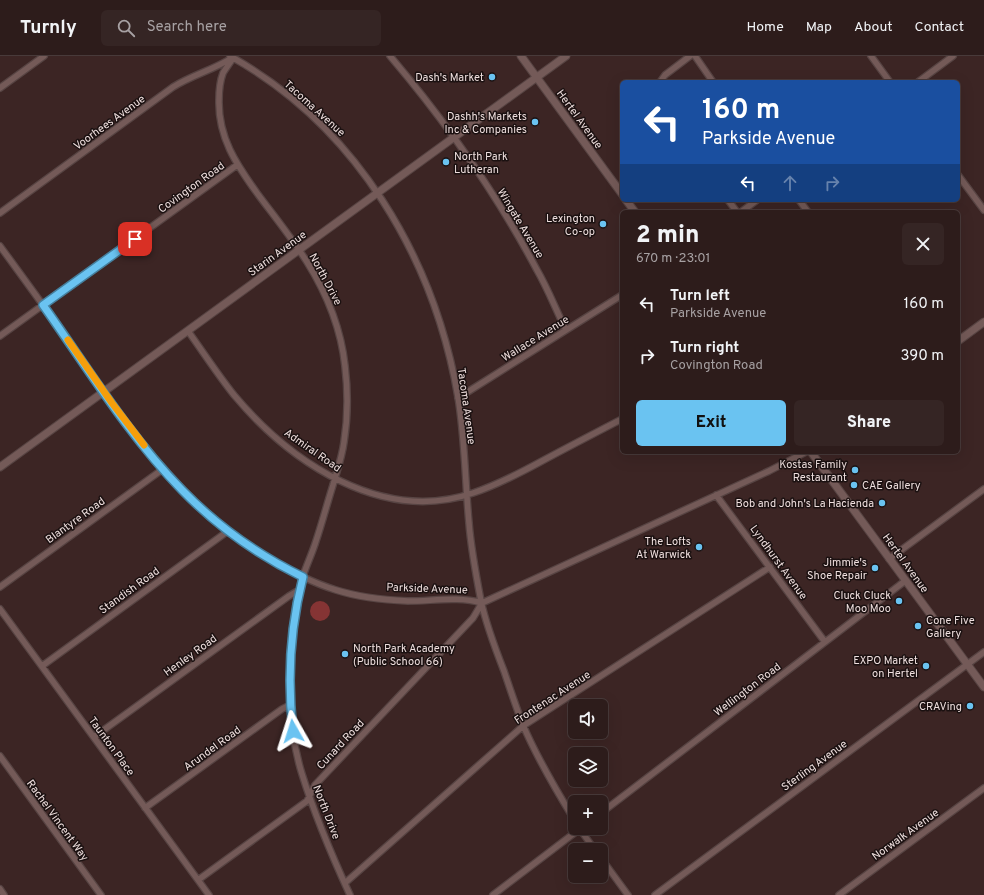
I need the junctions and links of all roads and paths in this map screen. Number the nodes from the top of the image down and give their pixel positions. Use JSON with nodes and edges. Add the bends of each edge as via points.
{"nodes":[{"id":1,"x":44,"y":56,"type":"edge"},
{"id":2,"x":390,"y":56,"type":"edge"},
{"id":3,"x":520,"y":56,"type":"edge"},
{"id":4,"x":566,"y":56,"type":"edge"},
{"id":5,"x":690,"y":56,"type":"edge"},
{"id":6,"x":695,"y":56,"type":"edge"},
{"id":7,"x":871,"y":56,"type":"edge"},
{"id":8,"x":953,"y":56,"type":"edge"},
{"id":9,"x":232,"y":57,"type":"edge"},
{"id":10,"x":537,"y":78,"type":"junction"},
{"id":11,"x":661,"y":80,"type":"edge"},
{"id":12,"x":713,"y":80,"type":"edge"},
{"id":13,"x":889,"y":80,"type":"edge"},
{"id":14,"x":921,"y":80,"type":"edge"},
{"id":15,"x":0,"y":88,"type":"edge"},
{"id":16,"x":454,"y":138,"type":"junction"},
{"id":17,"x":237,"y":165,"type":"junction"},
{"id":18,"x":960,"y":178,"type":"edge"},
{"id":19,"x":620,"y":191,"type":"edge"},
{"id":20,"x":378,"y":193,"type":"junction"},
{"id":21,"x":754,"y":202,"type":"edge"},
{"id":22,"x":744,"y":210,"type":"edge"},
{"id":23,"x":984,"y":210,"type":"edge"},
{"id":24,"x":0,"y":213,"type":"edge"},
{"id":25,"x":0,"y":246,"type":"edge"},
{"id":26,"x":298,"y":250,"type":"junction"},
{"id":27,"x":620,"y":296,"type":"edge"},
{"id":28,"x":43,"y":305,"type":"junction"},
{"id":29,"x":984,"y":322,"type":"edge"},
{"id":30,"x":566,"y":330,"type":"junction"},
{"id":31,"x":188,"y":331,"type":"junction"},
{"id":32,"x":0,"y":336,"type":"edge"},
{"id":33,"x":960,"y":340,"type":"edge"},
{"id":34,"x":104,"y":392,"type":"junction"},
{"id":35,"x":458,"y":398,"type":"junction"},
{"id":36,"x":620,"y":420,"type":"edge"},
{"id":37,"x":802,"y":454,"type":"edge"},
{"id":38,"x":812,"y":454,"type":"edge"},
{"id":39,"x":0,"y":467,"type":"edge"},
{"id":40,"x":163,"y":469,"type":"junction"},
{"id":41,"x":335,"y":479,"type":"junction"},
{"id":42,"x":984,"y":489,"type":"edge"},
{"id":43,"x":467,"y":495,"type":"junction"},
{"id":44,"x":716,"y":495,"type":"junction"},
{"id":45,"x":228,"y":531,"type":"junction"},
{"id":46,"x":889,"y":559,"type":"junction"},
{"id":47,"x":770,"y":567,"type":"junction"},
{"id":48,"x":303,"y":577,"type":"junction"},
{"id":49,"x":905,"y":581,"type":"junction"},
{"id":50,"x":0,"y":587,"type":"edge"},
{"id":51,"x":300,"y":590,"type":"junction"},
{"id":52,"x":482,"y":603,"type":"junction"},
{"id":53,"x":0,"y":609,"type":"edge"},
{"id":54,"x":825,"y":642,"type":"junction"},
{"id":55,"x":984,"y":652,"type":"edge"},
{"id":56,"x":967,"y":664,"type":"junction"},
{"id":57,"x":42,"y":666,"type":"junction"},
{"id":58,"x":984,"y":687,"type":"edge"},
{"id":59,"x":290,"y":705,"type":"junction"},
{"id":60,"x":523,"y":726,"type":"junction"},
{"id":61,"x":94,"y":737,"type":"junction"},
{"id":62,"x":0,"y":756,"type":"edge"},
{"id":63,"x":984,"y":788,"type":"edge"},
{"id":64,"x":310,"y":797,"type":"junction"},
{"id":65,"x":145,"y":808,"type":"junction"},
{"id":66,"x":608,"y":808,"type":"edge"},
{"id":67,"x":568,"y":809,"type":"edge"},
{"id":68,"x":571,"y":835,"type":"edge"},
{"id":69,"x":608,"y":868,"type":"edge"},
{"id":70,"x":198,"y":880,"type":"junction"},
{"id":71,"x":345,"y":883,"type":"junction"},
{"id":72,"x":0,"y":889,"type":"edge"},
{"id":73,"x":4,"y":895,"type":"edge"},
{"id":74,"x":100,"y":895,"type":"edge"},
{"id":75,"x":209,"y":895,"type":"edge"},
{"id":76,"x":350,"y":895,"type":"edge"},
{"id":77,"x":493,"y":895,"type":"edge"},
{"id":78,"x":628,"y":895,"type":"edge"},
{"id":79,"x":655,"y":895,"type":"edge"},
{"id":80,"x":839,"y":895,"type":"edge"}],
"edges":[{"from":1,"to":15,"type":"street"},
{"from":2,"to":16,"type":"street","name":"Wingate Avenue"},
{"from":3,"to":10,"type":"street","name":"Hertel Avenue"},
{"from":4,"to":10,"type":"street","name":"Starin Avenue"},
{"from":5,"to":11,"type":"street"},
{"from":6,"to":12,"type":"street"},
{"from":7,"to":13,"type":"street"},
{"from":8,"to":14,"type":"street"},
{"from":9,"to":17,"type":"street","name":"North Drive","via":[[223,74],[219,110],[225,141]]},
{"from":9,"to":20,"type":"street","name":"Tacoma Avenue","via":[[287,94],[310,115],[344,148]]},
{"from":9,"to":24,"type":"street","name":"Voorhees Avenue","via":[[216,68],[173,87]]},
{"from":10,"to":16,"type":"street","name":"Starin Avenue"},
{"from":10,"to":19,"type":"street","name":"Hertel Avenue"},
{"from":16,"to":20,"type":"street","name":"Starin Avenue"},
{"from":16,"to":30,"type":"street","name":"Wingate Avenue","via":[[514,228]]},
{"from":17,"to":26,"type":"street","name":"North Drive"},
{"from":17,"to":28,"type":"street","name":"Covington Road"},
{"from":18,"to":23,"type":"street"},
{"from":20,"to":26,"type":"street","name":"Starin Avenue"},
{"from":20,"to":35,"type":"street","name":"Tacoma Avenue","via":[[400,228],[433,302]]},
{"from":21,"to":22,"type":"street"},
{"from":25,"to":28,"type":"street","name":"Parkside Avenue"},
{"from":26,"to":31,"type":"street","name":"Starin Avenue"},
{"from":26,"to":41,"type":"street","name":"North Drive","via":[[331,307],[344,356],[347,425]]},
{"from":27,"to":30,"type":"street","name":"Wallace Avenue"},
{"from":28,"to":32,"type":"street","name":"Covington Road"},
{"from":28,"to":34,"type":"street","name":"Parkside Avenue"},
{"from":29,"to":33,"type":"street"},
{"from":30,"to":35,"type":"street","name":"Wallace Avenue"},
{"from":31,"to":34,"type":"street","name":"Starin Avenue"},
{"from":31,"to":41,"type":"street","name":"Admiral Road","via":[[234,394],[258,420],[292,450]]},
{"from":34,"to":39,"type":"street","name":"Starin Avenue"},
{"from":34,"to":40,"type":"street","name":"Parkside Avenue"},
{"from":35,"to":43,"type":"street","name":"Tacoma Avenue"},
{"from":36,"to":43,"type":"street","name":"Admiral Road","via":[[514,476]]},
{"from":37,"to":44,"type":"street","name":"Parkside Avenue"},
{"from":38,"to":46,"type":"street","name":"Hertel Avenue"},
{"from":40,"to":45,"type":"street","name":"Parkside Avenue"},
{"from":40,"to":50,"type":"street","name":"Blantyre Road"},
{"from":41,"to":43,"type":"street","name":"Admiral Road","via":[[363,492],[395,500],[426,501]]},
{"from":41,"to":48,"type":"street","name":"North Drive"},
{"from":42,"to":46,"type":"street"},
{"from":43,"to":52,"type":"street","name":"Tacoma Avenue","via":[[472,553]]},
{"from":44,"to":47,"type":"street","name":"Lyndhurst Avenue"},
{"from":44,"to":52,"type":"street","name":"Parkside Avenue"},
{"from":45,"to":48,"type":"street","name":"Parkside Avenue"},
{"from":45,"to":57,"type":"street","name":"Standish Road"},
{"from":46,"to":49,"type":"street","name":"Hertel Avenue"},
{"from":47,"to":54,"type":"street","name":"Lyndhurst Avenue"},
{"from":47,"to":60,"type":"street","name":"Frontenac Avenue"},
{"from":48,"to":51,"type":"street","name":"North Drive"},
{"from":48,"to":52,"type":"street","name":"Parkside Avenue","via":[[352,594],[407,601],[469,600]]},
{"from":49,"to":54,"type":"street","name":"Wellington Road"},
{"from":49,"to":56,"type":"street","name":"Hertel Avenue"},
{"from":51,"to":59,"type":"street","name":"North Drive","via":[[291,646]]},
{"from":51,"to":61,"type":"street","name":"Henley Road"},
{"from":52,"to":60,"type":"street","name":"Tacoma Avenue"},
{"from":52,"to":64,"type":"street","name":"Cunard Road","via":[[473,618],[315,785]]},
{"from":53,"to":57,"type":"street","name":"Taunton Place"},
{"from":54,"to":66,"type":"street","name":"Wellington Road"},
{"from":55,"to":56,"type":"street","name":"Sterling Avenue"},
{"from":56,"to":58,"type":"street","name":"Hertel Avenue"},
{"from":56,"to":79,"type":"street","name":"Sterling Avenue"},
{"from":57,"to":61,"type":"street","name":"Taunton Place"},
{"from":59,"to":64,"type":"street","name":"North Drive","via":[[296,751]]},
{"from":59,"to":65,"type":"street","name":"Arundel Road"},
{"from":60,"to":67,"type":"street","name":"Tacoma Avenue"},
{"from":60,"to":71,"type":"street","name":"Frontenac Avenue"},
{"from":61,"to":65,"type":"street","name":"Taunton Place"},
{"from":62,"to":74,"type":"street","name":"Rachel Vincent Way"},
{"from":63,"to":80,"type":"street","name":"Norwalk Avenue"},
{"from":64,"to":70,"type":"street","name":"Cunard Road"},
{"from":64,"to":71,"type":"street","name":"North Drive"},
{"from":65,"to":70,"type":"street","name":"Taunton Place"},
{"from":68,"to":77,"type":"street"},
{"from":69,"to":78,"type":"street"},
{"from":70,"to":75,"type":"street","name":"Taunton Place"},
{"from":71,"to":76,"type":"street","name":"North Drive"},
{"from":72,"to":73,"type":"street"}]}
